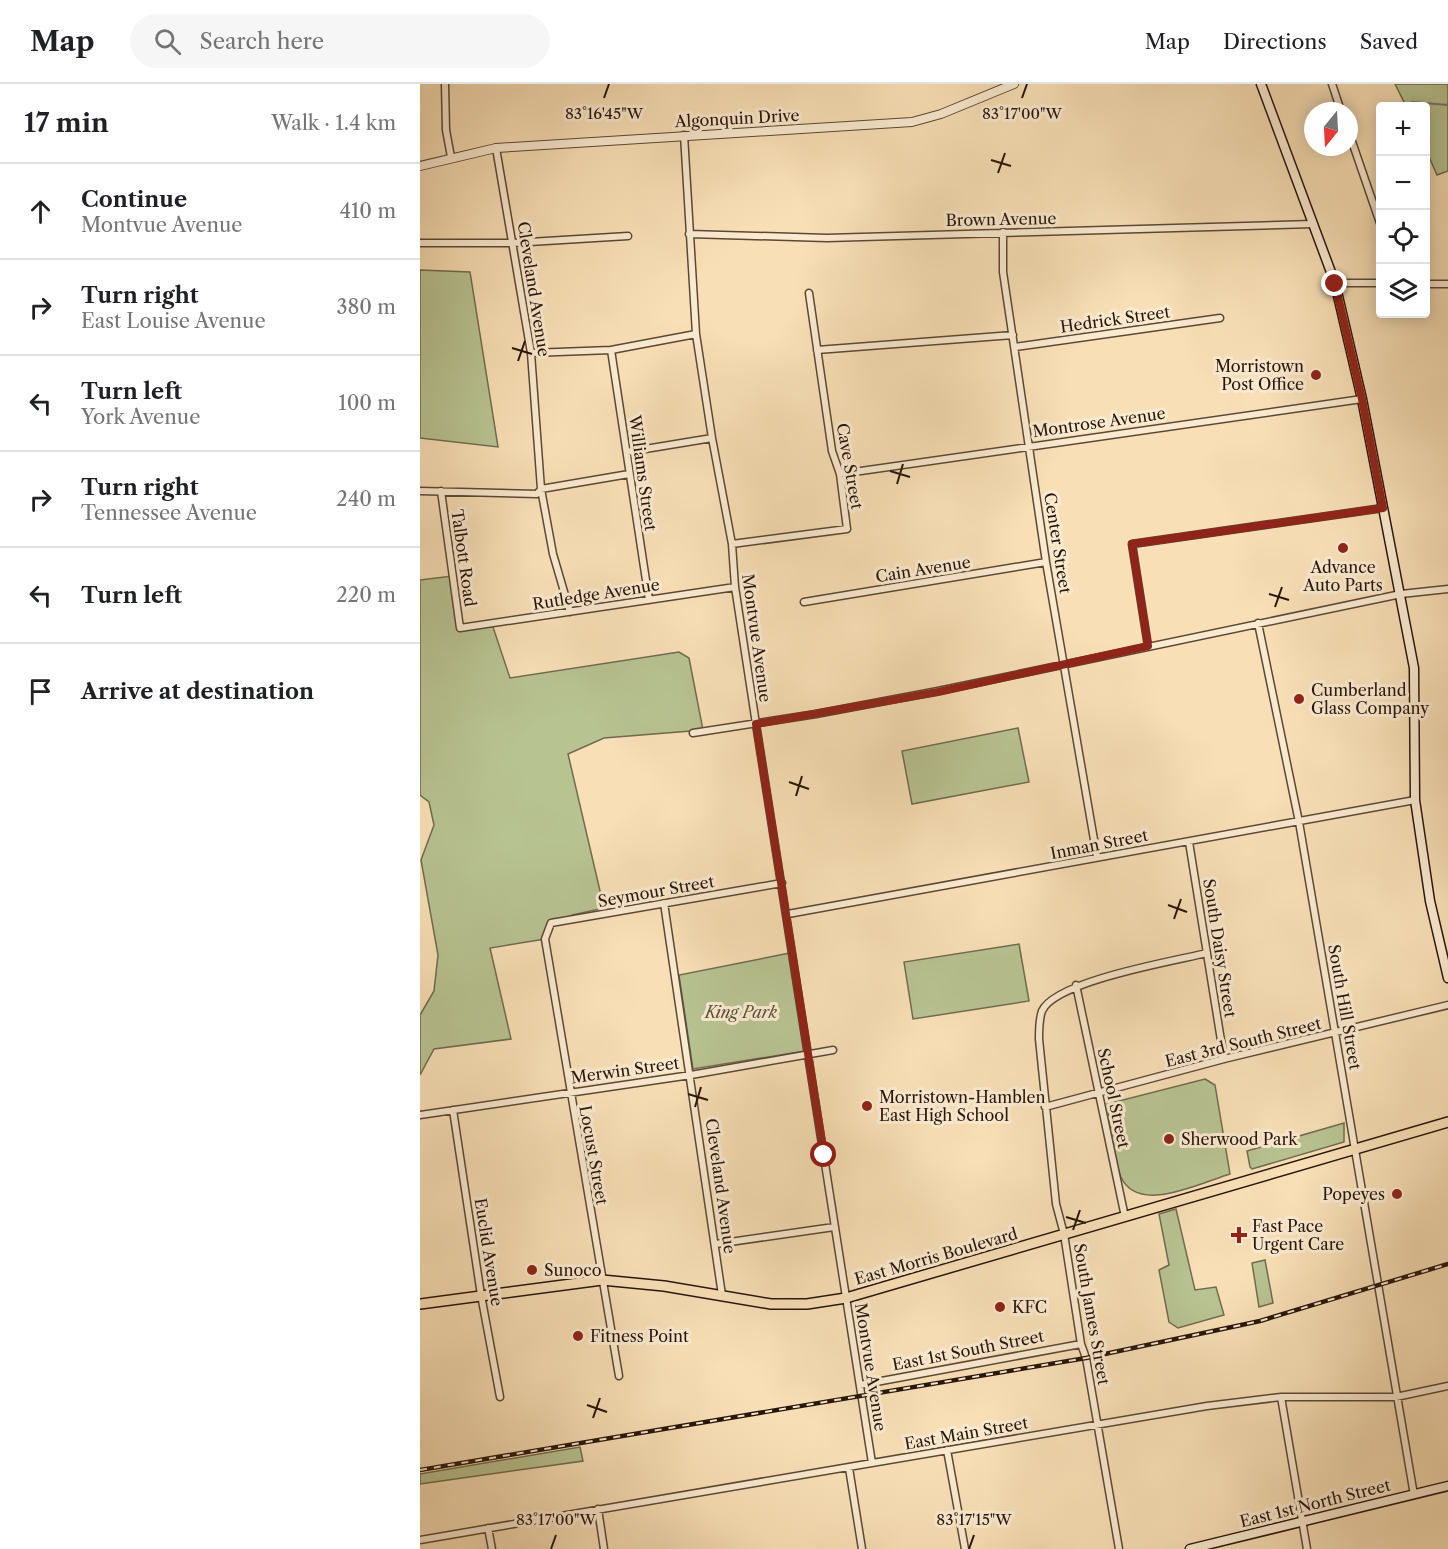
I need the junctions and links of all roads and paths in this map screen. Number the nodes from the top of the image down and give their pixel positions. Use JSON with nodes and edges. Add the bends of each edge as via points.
{"nodes":[{"id":1,"x":445,"y":84,"type":"edge"},
{"id":2,"x":1014,"y":84,"type":"edge"},
{"id":3,"x":1261,"y":84,"type":"edge"},
{"id":4,"x":1332,"y":84,"type":"edge"},
{"id":5,"x":1338,"y":102,"type":"edge"},
{"id":6,"x":684,"y":135,"type":"junction"},
{"id":7,"x":496,"y":148,"type":"junction"},
{"id":8,"x":1357,"y":156,"type":"edge"},
{"id":9,"x":451,"y":157,"type":"junction"},
{"id":10,"x":420,"y":166,"type":"edge"},
{"id":11,"x":1376,"y":211,"type":"edge"},
{"id":12,"x":1313,"y":224,"type":"junction"},
{"id":13,"x":1003,"y":232,"type":"junction"},
{"id":14,"x":689,"y":234,"type":"junction"},
{"id":15,"x":628,"y":236,"type":"dead end"},
{"id":16,"x":420,"y":243,"type":"edge"},
{"id":17,"x":513,"y":243,"type":"junction"},
{"id":18,"x":1376,"y":283,"type":"edge"},
{"id":19,"x":1335,"y":284,"type":"junction"},
{"id":20,"x":1430,"y":284,"type":"edge"},
{"id":21,"x":1448,"y":284,"type":"edge"},
{"id":22,"x":809,"y":293,"type":"dead end"},
{"id":23,"x":1220,"y":318,"type":"dead end"},
{"id":24,"x":696,"y":334,"type":"junction"},
{"id":25,"x":1013,"y":334,"type":"junction"},
{"id":26,"x":1015,"y":347,"type":"junction"},
{"id":27,"x":611,"y":350,"type":"junction"},
{"id":28,"x":817,"y":350,"type":"junction"},
{"id":29,"x":531,"y":352,"type":"junction"},
{"id":30,"x":1362,"y":399,"type":"junction"},
{"id":31,"x":712,"y":438,"type":"junction"},
{"id":32,"x":1029,"y":446,"type":"junction"},
{"id":33,"x":627,"y":452,"type":"junction"},
{"id":34,"x":629,"y":474,"type":"junction"},
{"id":35,"x":840,"y":474,"type":"junction"},
{"id":36,"x":541,"y":489,"type":"junction"},
{"id":37,"x":420,"y":491,"type":"edge"},
{"id":38,"x":441,"y":491,"type":"junction"},
{"id":39,"x":1383,"y":508,"type":"junction"},
{"id":40,"x":732,"y":543,"type":"junction"},
{"id":41,"x":1046,"y":562,"type":"junction"},
{"id":42,"x":735,"y":587,"type":"junction"},
{"id":43,"x":1448,"y":589,"type":"edge"},
{"id":44,"x":1401,"y":594,"type":"junction"},
{"id":45,"x":649,"y":600,"type":"junction"},
{"id":46,"x":804,"y":602,"type":"dead end"},
{"id":47,"x":570,"y":612,"type":"junction"},
{"id":48,"x":1258,"y":623,"type":"junction"},
{"id":49,"x":460,"y":628,"type":"joint"},
{"id":50,"x":1148,"y":646,"type":"junction"},
{"id":51,"x":1065,"y":664,"type":"junction"},
{"id":52,"x":756,"y":724,"type":"junction"},
{"id":53,"x":693,"y":733,"type":"dead end"},
{"id":54,"x":1415,"y":800,"type":"junction"},
{"id":55,"x":1299,"y":822,"type":"junction"},
{"id":56,"x":1189,"y":842,"type":"junction"},
{"id":57,"x":1097,"y":857,"type":"junction"},
{"id":58,"x":782,"y":883,"type":"junction"},
{"id":59,"x":664,"y":903,"type":"junction"},
{"id":60,"x":788,"y":914,"type":"junction"},
{"id":61,"x":545,"y":939,"type":"joint"},
{"id":62,"x":1207,"y":953,"type":"junction"},
{"id":63,"x":1448,"y":978,"type":"edge"},
{"id":64,"x":1076,"y":985,"type":"junction"},
{"id":65,"x":1448,"y":1005,"type":"edge"},
{"id":66,"x":1336,"y":1034,"type":"junction"},
{"id":67,"x":833,"y":1050,"type":"dead end"},
{"id":68,"x":810,"y":1055,"type":"junction"},
{"id":69,"x":1224,"y":1059,"type":"junction"},
{"id":70,"x":691,"y":1075,"type":"junction"},
{"id":71,"x":570,"y":1092,"type":"junction"},
{"id":72,"x":1100,"y":1094,"type":"junction"},
{"id":73,"x":1045,"y":1107,"type":"junction"},
{"id":74,"x":453,"y":1110,"type":"junction"},
{"id":75,"x":420,"y":1115,"type":"edge"},
{"id":76,"x":1448,"y":1122,"type":"edge"},
{"id":77,"x":1354,"y":1149,"type":"junction"},
{"id":78,"x":1125,"y":1217,"type":"junction"},
{"id":79,"x":834,"y":1227,"type":"junction"},
{"id":80,"x":1064,"y":1234,"type":"junction"},
{"id":81,"x":716,"y":1244,"type":"junction"},
{"id":82,"x":602,"y":1280,"type":"junction"},
{"id":83,"x":481,"y":1295,"type":"junction"},
{"id":84,"x":722,"y":1295,"type":"junction"},
{"id":85,"x":846,"y":1298,"type":"junction"},
{"id":86,"x":420,"y":1304,"type":"edge"},
{"id":87,"x":1081,"y":1344,"type":"junction"},
{"id":88,"x":619,"y":1376,"type":"dead end"},
{"id":89,"x":860,"y":1384,"type":"junction"},
{"id":90,"x":1448,"y":1386,"type":"edge"},
{"id":91,"x":500,"y":1397,"type":"dead end"},
{"id":92,"x":1281,"y":1397,"type":"junction"},
{"id":93,"x":1396,"y":1397,"type":"junction"},
{"id":94,"x":1098,"y":1424,"type":"junction"},
{"id":95,"x":947,"y":1450,"type":"junction"},
{"id":96,"x":872,"y":1463,"type":"junction"},
{"id":97,"x":849,"y":1467,"type":"junction"},
{"id":98,"x":1448,"y":1486,"type":"edge"},
{"id":99,"x":1414,"y":1495,"type":"junction"},
{"id":100,"x":598,"y":1509,"type":"junction"},
{"id":101,"x":1303,"y":1521,"type":"junction"},
{"id":102,"x":488,"y":1528,"type":"junction"},
{"id":103,"x":420,"y":1540,"type":"edge"},
{"id":104,"x":492,"y":1549,"type":"edge"},
{"id":105,"x":604,"y":1549,"type":"edge"},
{"id":106,"x":862,"y":1549,"type":"edge"},
{"id":107,"x":965,"y":1549,"type":"edge"},
{"id":108,"x":1119,"y":1549,"type":"edge"},
{"id":109,"x":1193,"y":1549,"type":"edge"},
{"id":110,"x":1308,"y":1549,"type":"edge"}],
"edges":[{"from":1,"to":9,"type":"street"},
{"from":2,"to":6,"type":"street","name":"Algonquin Drive","via":[[912,122]]},
{"from":3,"to":12,"type":"main road"},
{"from":4,"to":5,"type":"street"},
{"from":6,"to":7,"type":"street","name":"Algonquin Drive"},
{"from":6,"to":14,"type":"street","name":"Montvue Avenue"},
{"from":7,"to":9,"type":"street","name":"Algonquin Drive"},
{"from":7,"to":17,"type":"street","name":"Cleveland Avenue"},
{"from":8,"to":11,"type":"street"},
{"from":9,"to":10,"type":"street","name":"Algonquin Drive"},
{"from":12,"to":13,"type":"street","name":"Brown Avenue"},
{"from":12,"to":19,"type":"main road"},
{"from":13,"to":14,"type":"street","name":"Brown Avenue","via":[[827,238]]},
{"from":13,"to":25,"type":"street","name":"Center Street","via":[[1003,272]]},
{"from":14,"to":24,"type":"street","name":"Montvue Avenue"},
{"from":15,"to":17,"type":"street"},
{"from":16,"to":17,"type":"street"},
{"from":17,"to":29,"type":"street","name":"Cleveland Avenue"},
{"from":18,"to":19,"type":"street"},
{"from":19,"to":30,"type":"main road"},
{"from":20,"to":21,"type":"street"},
{"from":22,"to":28,"type":"street","name":"Cave Street"},
{"from":23,"to":26,"type":"street","name":"Hedrick Street"},
{"from":24,"to":27,"type":"street"},
{"from":24,"to":31,"type":"street","name":"Montvue Avenue"},
{"from":25,"to":26,"type":"street","name":"Center Street"},
{"from":25,"to":28,"type":"street"},
{"from":26,"to":32,"type":"street","name":"Center Street"},
{"from":27,"to":29,"type":"street"},
{"from":27,"to":33,"type":"street","name":"Williams Street"},
{"from":28,"to":35,"type":"street","name":"Cave Street","via":[[832,451]]},
{"from":29,"to":36,"type":"street","name":"Cleveland Avenue"},
{"from":30,"to":32,"type":"street","name":"Montrose Avenue"},
{"from":30,"to":39,"type":"main road"},
{"from":31,"to":33,"type":"street"},
{"from":31,"to":40,"type":"street","name":"Montvue Avenue"},
{"from":32,"to":35,"type":"street","name":"Montrose Avenue"},
{"from":32,"to":41,"type":"street","name":"Center Street"},
{"from":33,"to":34,"type":"street","name":"Williams Street"},
{"from":34,"to":36,"type":"street"},
{"from":34,"to":45,"type":"street","name":"Williams Street"},
{"from":35,"to":40,"type":"street","name":"Cave Street","via":[[847,530]]},
{"from":36,"to":38,"type":"street","via":[[537,494]]},
{"from":36,"to":47,"type":"street","name":"Cleveland Avenue","via":[[553,554]]},
{"from":37,"to":38,"type":"street"},
{"from":38,"to":49,"type":"street","name":"Talbott Road"},
{"from":39,"to":44,"type":"main road"},
{"from":39,"to":50,"type":"street","via":[[1132,544]]},
{"from":40,"to":42,"type":"street","name":"Montvue Avenue"},
{"from":41,"to":46,"type":"street","name":"Cain Avenue"},
{"from":41,"to":51,"type":"street","name":"Center Street"},
{"from":42,"to":45,"type":"street","name":"Rutledge Avenue"},
{"from":42,"to":52,"type":"street","name":"Montvue Avenue"},
{"from":43,"to":44,"type":"street"},
{"from":44,"to":48,"type":"street"},
{"from":44,"to":54,"type":"main road","via":[[1414,668]]},
{"from":45,"to":47,"type":"street","name":"Rutledge Avenue"},
{"from":47,"to":49,"type":"street","name":"Rutledge Avenue"},
{"from":48,"to":50,"type":"street"},
{"from":48,"to":55,"type":"street","name":"South Hill Street"},
{"from":50,"to":51,"type":"street"},
{"from":51,"to":52,"type":"street","via":[[938,692]]},
{"from":51,"to":57,"type":"street","name":"Center Street"},
{"from":52,"to":53,"type":"street"},
{"from":52,"to":58,"type":"street","name":"Montvue Avenue"},
{"from":54,"to":55,"type":"street","name":"Inman Street"},
{"from":54,"to":63,"type":"main road","via":[[1430,901]]},
{"from":55,"to":56,"type":"street","name":"Inman Street"},
{"from":55,"to":66,"type":"street","name":"South Hill Street"},
{"from":56,"to":57,"type":"street","name":"Inman Street"},
{"from":56,"to":62,"type":"street","name":"South Daisy Street"},
{"from":57,"to":60,"type":"street","name":"Inman Street"},
{"from":58,"to":59,"type":"street","name":"Seymour Street"},
{"from":58,"to":60,"type":"street","name":"Montvue Avenue"},
{"from":59,"to":61,"type":"street","name":"Seymour Street","via":[[551,922]]},
{"from":59,"to":70,"type":"street","name":"Cleveland Avenue"},
{"from":60,"to":68,"type":"street","name":"Montvue Avenue"},
{"from":61,"to":71,"type":"street","name":"Locust Street"},
{"from":62,"to":64,"type":"street"},
{"from":62,"to":69,"type":"street","name":"South Daisy Street"},
{"from":64,"to":72,"type":"street","name":"School Street"},
{"from":64,"to":73,"type":"street","name":"South James Street","via":[[1042,1010],[1039,1032]]},
{"from":65,"to":66,"type":"street","name":"East 3rd South Street"},
{"from":66,"to":69,"type":"street","name":"East 3rd South Street"},
{"from":66,"to":77,"type":"street","name":"South Hill Street"},
{"from":67,"to":68,"type":"street","name":"Merwin Street"},
{"from":68,"to":70,"type":"street","name":"Merwin Street"},
{"from":68,"to":79,"type":"street","name":"Montvue Avenue"},
{"from":69,"to":72,"type":"street","name":"East 3rd South Street"},
{"from":70,"to":71,"type":"street","name":"Merwin Street"},
{"from":70,"to":81,"type":"street","name":"Cleveland Avenue"},
{"from":71,"to":74,"type":"street","name":"Merwin Street"},
{"from":71,"to":82,"type":"street","name":"Locust Street"},
{"from":72,"to":73,"type":"street","name":"East 3rd South Street"},
{"from":72,"to":78,"type":"street","name":"School Street"},
{"from":73,"to":80,"type":"street","name":"South James Street","via":[[1056,1204]]},
{"from":74,"to":75,"type":"street","name":"Merwin Street"},
{"from":74,"to":83,"type":"street","name":"Euclid Avenue"},
{"from":76,"to":77,"type":"main road","name":"East Morris Boulevard"},
{"from":77,"to":78,"type":"main road","name":"East Morris Boulevard"},
{"from":77,"to":93,"type":"street","name":"South Hill Street"},
{"from":78,"to":80,"type":"main road","name":"East Morris Boulevard"},
{"from":79,"to":81,"type":"street"},
{"from":79,"to":85,"type":"street","name":"Montvue Avenue"},
{"from":80,"to":85,"type":"main road","name":"East Morris Boulevard"},
{"from":80,"to":87,"type":"street","name":"South James Street"},
{"from":81,"to":84,"type":"street","name":"Cleveland Avenue"},
{"from":82,"to":83,"type":"main road","name":"East Morris Boulevard"},
{"from":82,"to":84,"type":"main road","name":"East Morris Boulevard"},
{"from":82,"to":88,"type":"street","name":"Locust Street"},
{"from":83,"to":86,"type":"main road","name":"East Morris Boulevard"},
{"from":83,"to":91,"type":"street","name":"Euclid Avenue"},
{"from":84,"to":85,"type":"main road","name":"East Morris Boulevard","via":[[771,1304]]},
{"from":85,"to":89,"type":"street","name":"Montvue Avenue"},
{"from":87,"to":89,"type":"street","name":"East 1st South Street"},
{"from":87,"to":94,"type":"street","name":"South James Street"},
{"from":89,"to":96,"type":"street","name":"Montvue Avenue"},
{"from":90,"to":93,"type":"street","name":"East Main Street"},
{"from":92,"to":93,"type":"street","name":"East Main Street"},
{"from":92,"to":94,"type":"street","name":"East Main Street"},
{"from":92,"to":101,"type":"street"},
{"from":93,"to":99,"type":"street","name":"South Hill Street"},
{"from":94,"to":95,"type":"street","name":"East Main Street"},
{"from":94,"to":108,"type":"street","name":"South James Street"},
{"from":95,"to":96,"type":"street","name":"East Main Street"},
{"from":95,"to":107,"type":"street"},
{"from":96,"to":97,"type":"street","name":"East Main Street"},
{"from":97,"to":100,"type":"street","name":"East Main Street"},
{"from":97,"to":106,"type":"street"},
{"from":98,"to":99,"type":"main road","name":"East 1st North Street"},
{"from":99,"to":101,"type":"main road","name":"East 1st North Street"},
{"from":100,"to":102,"type":"street","name":"East Main Street"},
{"from":100,"to":105,"type":"street"},
{"from":101,"to":109,"type":"main road","name":"East 1st North Street"},
{"from":101,"to":110,"type":"street"},
{"from":102,"to":103,"type":"street","name":"East Main Street"},
{"from":102,"to":104,"type":"street"}]}
